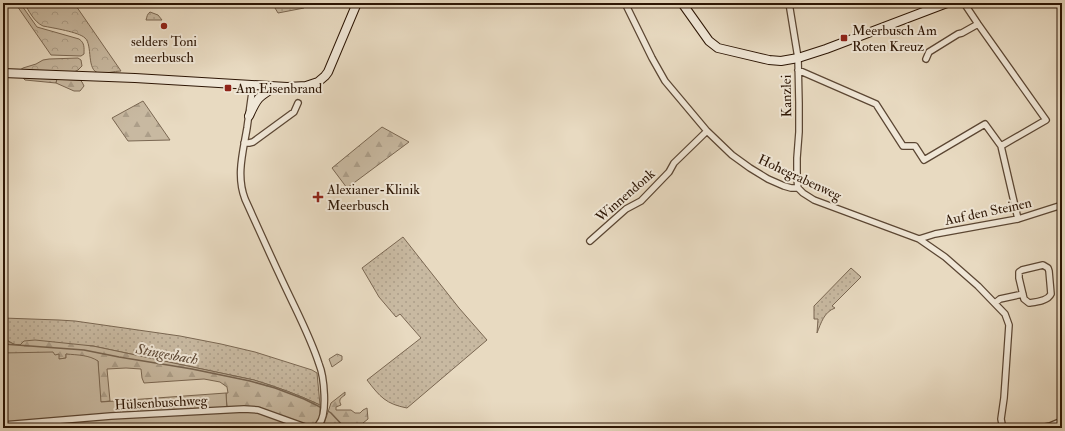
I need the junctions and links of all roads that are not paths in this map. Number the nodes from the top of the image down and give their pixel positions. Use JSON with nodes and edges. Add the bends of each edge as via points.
{"nodes":[{"id":1,"x":357,"y":3,"type":"edge"},
{"id":2,"x":625,"y":3,"type":"edge"},
{"id":3,"x":682,"y":3,"type":"edge"},
{"id":4,"x":789,"y":3,"type":"edge"},
{"id":5,"x":947,"y":3,"type":"edge"},
{"id":6,"x":964,"y":3,"type":"edge"},
{"id":7,"x":978,"y":24,"type":"junction"},
{"id":8,"x":798,"y":58,"type":"junction"},
{"id":9,"x":926,"y":59,"type":"dead end"},
{"id":10,"x":798,"y":70,"type":"junction"},
{"id":11,"x":3,"y":73,"type":"edge"},
{"id":12,"x":253,"y":85,"type":"junction"},
{"id":13,"x":277,"y":86,"type":"junction"},
{"id":14,"x":298,"y":103,"type":"dead end"},
{"id":15,"x":249,"y":116,"type":"junction"},
{"id":16,"x":707,"y":131,"type":"junction"},
{"id":17,"x":244,"y":143,"type":"junction"},
{"id":18,"x":1001,"y":146,"type":"junction"},
{"id":19,"x":798,"y":188,"type":"junction"},
{"id":20,"x":1062,"y":204,"type":"edge"},
{"id":21,"x":1018,"y":219,"type":"junction"},
{"id":22,"x":919,"y":239,"type":"junction"},
{"id":23,"x":590,"y":241,"type":"dead end"},
{"id":24,"x":1023,"y":294,"type":"junction"},
{"id":25,"x":996,"y":303,"type":"junction"},
{"id":26,"x":1062,"y":421,"type":"edge"},
{"id":27,"x":3,"y":425,"type":"edge"},
{"id":28,"x":1006,"y":428,"type":"edge"},
{"id":29,"x":1040,"y":428,"type":"edge"}],
"edges":[{"from":1,"to":13,"type":"main road","via":[[325,76],[318,82],[306,86]]},
{"from":2,"to":16,"type":"street","name":"Hohegrabenweg","via":[[664,81]]},
{"from":3,"to":8,"type":"main road","via":[[709,41],[718,48],[769,60]]},
{"from":4,"to":8,"type":"street","name":"Kanzlei"},
{"from":5,"to":8,"type":"main road"},
{"from":6,"to":7,"type":"street"},
{"from":7,"to":9,"type":"street","via":[[930,51]]},
{"from":7,"to":18,"type":"street","via":[[1046,120]]},
{"from":8,"to":10,"type":"street","name":"Kanzlei"},
{"from":10,"to":18,"type":"street","via":[[876,104],[903,146],[915,146],[924,160],[985,124]]},
{"from":10,"to":19,"type":"street","name":"Kanzlei"},
{"from":11,"to":12,"type":"main road"},
{"from":12,"to":13,"type":"main road"},
{"from":12,"to":15,"type":"street"},
{"from":13,"to":15,"type":"main road","via":[[258,99]]},
{"from":14,"to":17,"type":"street","via":[[294,112],[250,144]]},
{"from":15,"to":17,"type":"street"},
{"from":16,"to":19,"type":"street","name":"Hohegrabenweg","via":[[750,168],[784,186]]},
{"from":16,"to":23,"type":"street","name":"Winnendonk","via":[[674,163],[669,172],[641,201],[626,209]]},
{"from":17,"to":27,"type":"street","name":"Hülsenbuschweg","via":[[240,173],[243,194],[321,368],[324,402],[320,422],[308,428],[258,410],[244,409]]},
{"from":18,"to":21,"type":"street"},
{"from":19,"to":22,"type":"street","name":"Hohegrabenweg","via":[[814,200]]},
{"from":20,"to":21,"type":"street","name":"Auf den Steinen"},
{"from":21,"to":22,"type":"street","name":"Auf den Steinen"},
{"from":22,"to":25,"type":"street","name":"Hohegrabenweg","via":[[945,258]]},
{"from":24,"to":24,"type":"street","via":[[1029,303],[1050,297],[1046,266],[1020,272]]},
{"from":24,"to":25,"type":"street","via":[[1000,299]]},
{"from":25,"to":28,"type":"street","name":"Hohegrabenweg","via":[[1005,314],[1009,325],[1001,419]]},
{"from":26,"to":29,"type":"street"}]}
